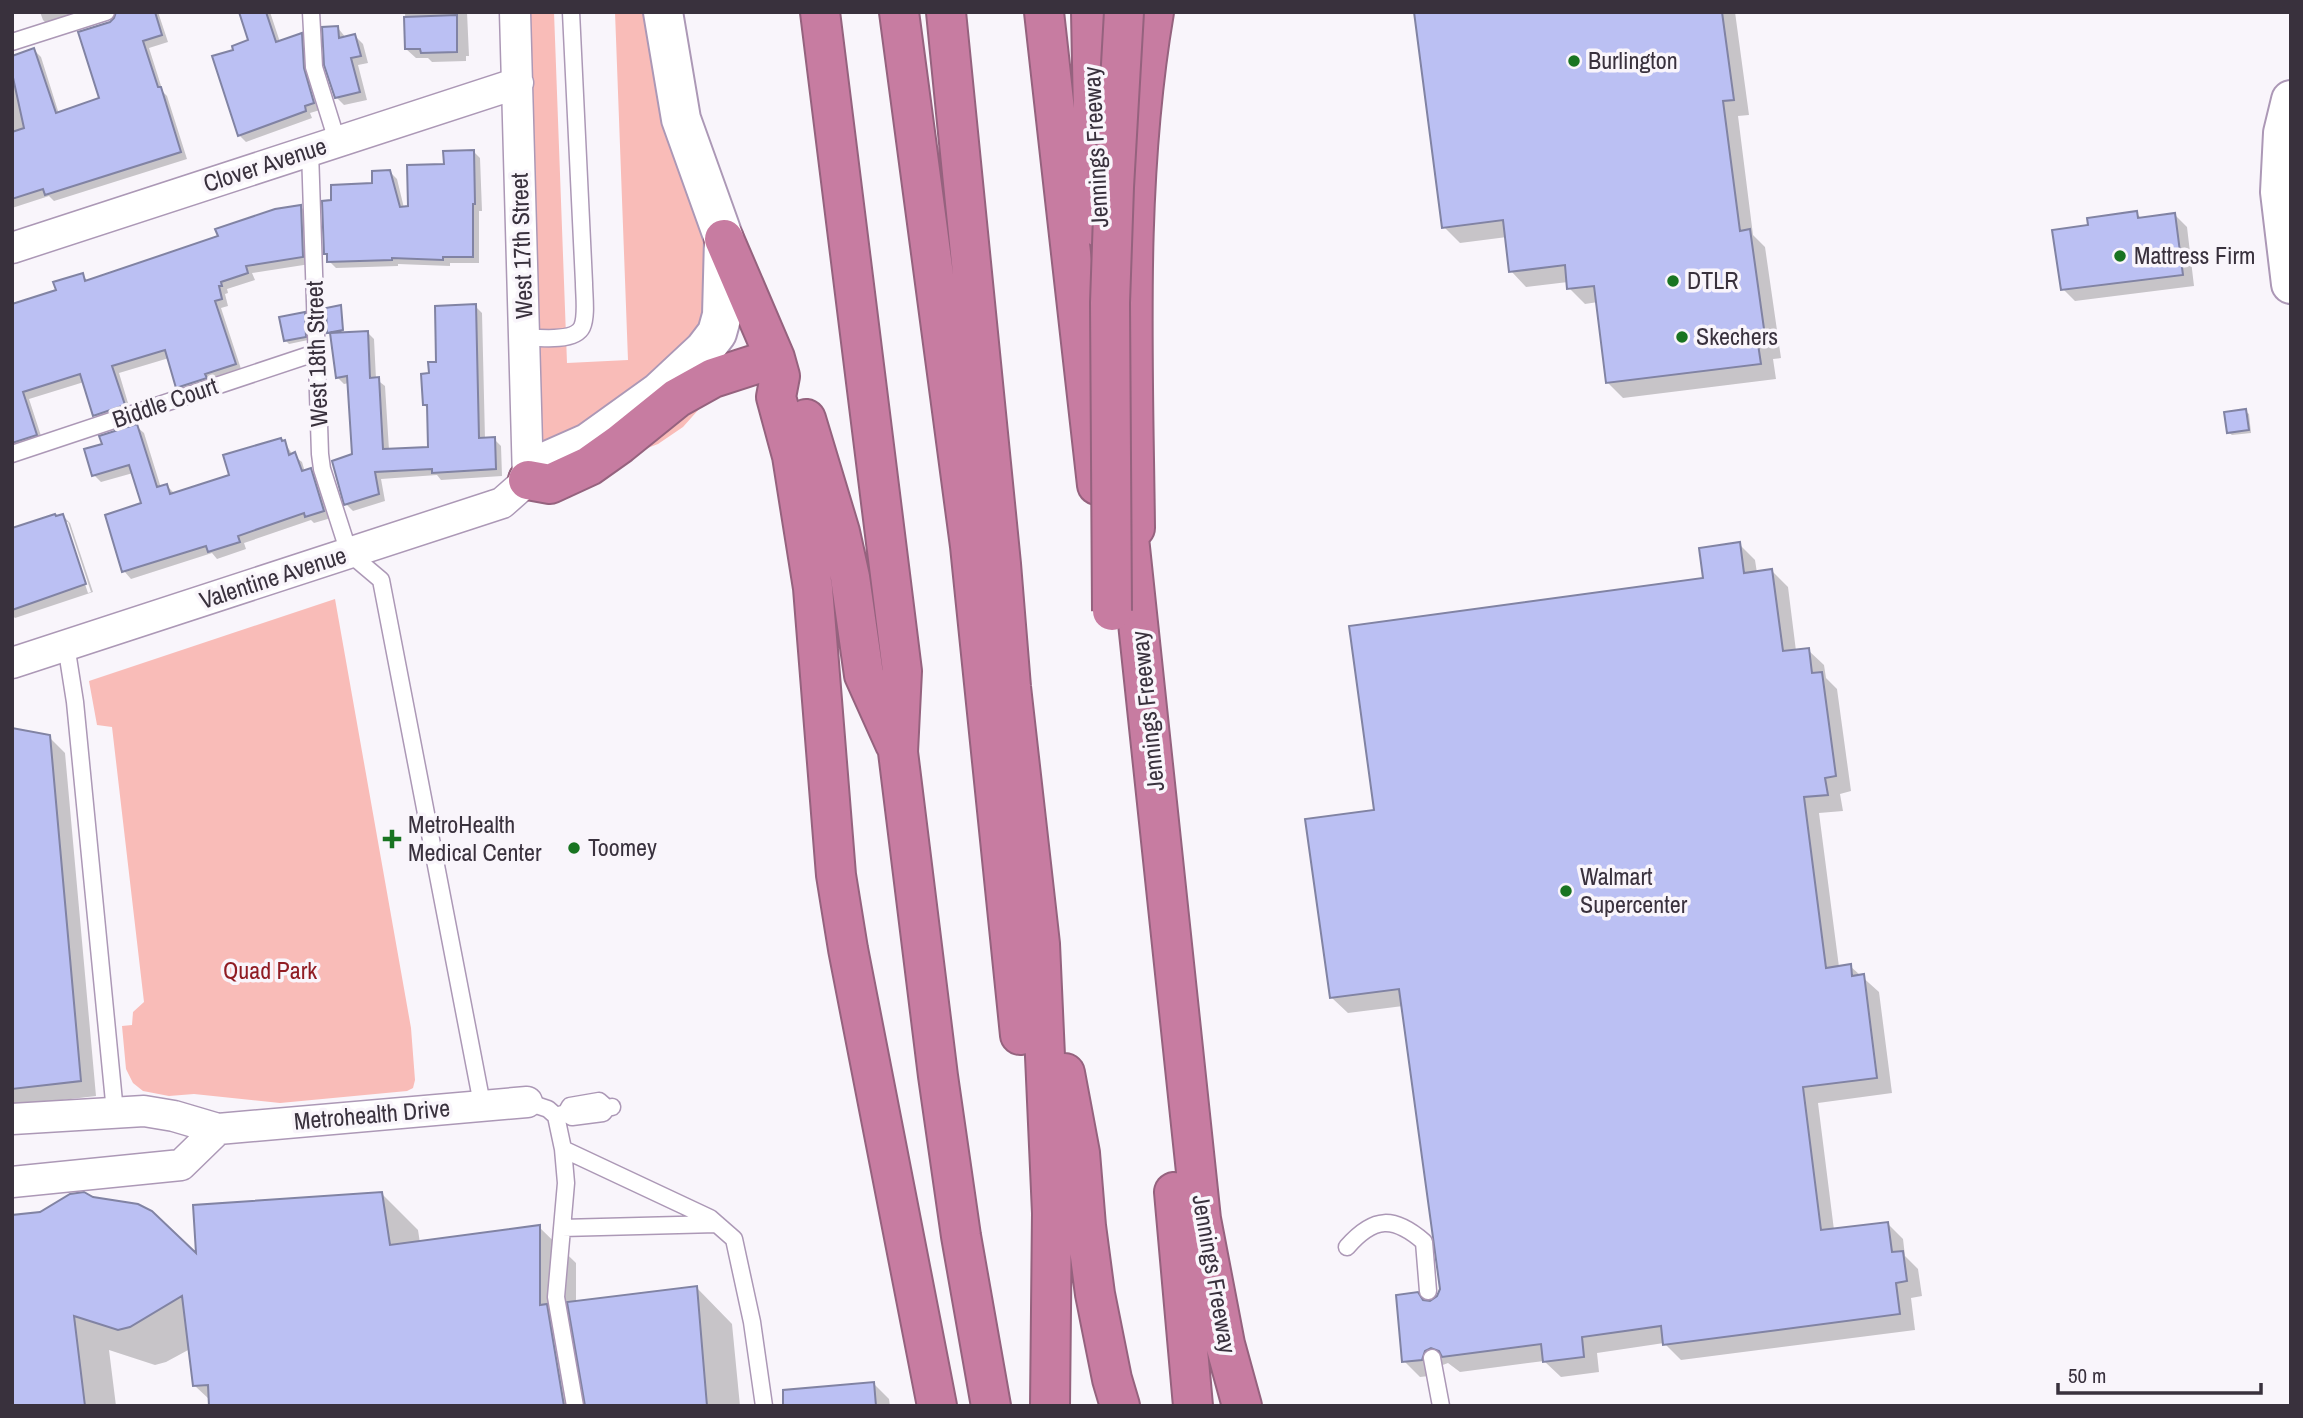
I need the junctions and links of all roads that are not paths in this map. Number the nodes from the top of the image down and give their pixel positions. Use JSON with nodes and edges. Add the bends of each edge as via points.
{"nodes":[{"id":1,"x":106,"y":12,"type":"edge"},
{"id":2,"x":311,"y":12,"type":"edge"},
{"id":3,"x":515,"y":12,"type":"edge"},
{"id":4,"x":570,"y":12,"type":"edge"},
{"id":5,"x":663,"y":12,"type":"edge"},
{"id":6,"x":820,"y":12,"type":"edge"},
{"id":7,"x":899,"y":12,"type":"edge"},
{"id":8,"x":946,"y":12,"type":"edge"},
{"id":9,"x":1044,"y":12,"type":"edge"},
{"id":10,"x":1091,"y":12,"type":"edge"},
{"id":11,"x":1124,"y":12,"type":"edge"},
{"id":12,"x":1154,"y":12,"type":"edge"},
{"id":13,"x":12,"y":42,"type":"edge"},
{"id":14,"x":518,"y":83,"type":"junction"},
{"id":15,"x":2291,"y":100,"type":"edge"},
{"id":16,"x":324,"y":146,"type":"junction"},
{"id":17,"x":724,"y":239,"type":"junction"},
{"id":18,"x":12,"y":248,"type":"edge"},
{"id":19,"x":2291,"y":284,"type":"edge"},
{"id":20,"x":525,"y":337,"type":"junction"},
{"id":21,"x":318,"y":352,"type":"junction"},
{"id":22,"x":778,"y":367,"type":"junction"},
{"id":23,"x":12,"y":454,"type":"edge"},
{"id":24,"x":528,"y":480,"type":"junction"},
{"id":25,"x":349,"y":553,"type":"junction"},
{"id":26,"x":1123,"y":599,"type":"junction"},
{"id":27,"x":66,"y":645,"type":"junction"},
{"id":28,"x":12,"y":663,"type":"edge"},
{"id":29,"x":898,"y":752,"type":"junction"},
{"id":30,"x":1040,"y":944,"type":"junction"},
{"id":31,"x":527,"y":1102,"type":"joint"},
{"id":32,"x":482,"y":1104,"type":"junction"},
{"id":33,"x":610,"y":1107,"type":"dead end"},
{"id":34,"x":115,"y":1112,"type":"junction"},
{"id":35,"x":561,"y":1114,"type":"junction"},
{"id":36,"x":12,"y":1119,"type":"edge"},
{"id":37,"x":218,"y":1129,"type":"junction"},
{"id":38,"x":563,"y":1149,"type":"junction"},
{"id":39,"x":12,"y":1182,"type":"edge"},
{"id":40,"x":719,"y":1224,"type":"junction"},
{"id":41,"x":562,"y":1228,"type":"junction"},
{"id":42,"x":1347,"y":1247,"type":"dead end"},
{"id":43,"x":1427,"y":1291,"type":"dead end"},
{"id":44,"x":1052,"y":1309,"type":"junction"},
{"id":45,"x":1432,"y":1358,"type":"dead end"},
{"id":46,"x":575,"y":1406,"type":"edge"},
{"id":47,"x":764,"y":1406,"type":"edge"},
{"id":48,"x":937,"y":1406,"type":"edge"},
{"id":49,"x":991,"y":1406,"type":"edge"},
{"id":50,"x":1050,"y":1406,"type":"edge"},
{"id":51,"x":1120,"y":1406,"type":"edge"},
{"id":52,"x":1193,"y":1406,"type":"edge"},
{"id":53,"x":1242,"y":1406,"type":"edge"},
{"id":54,"x":1441,"y":1406,"type":"edge"}],
"edges":[{"from":1,"to":13,"type":"lane"},
{"from":2,"to":16,"type":"lane","name":"West 18th Street"},
{"from":3,"to":14,"type":"street","name":"West 17th Street"},
{"from":4,"to":20,"type":"lane","via":[[583,326],[576,334],[552,339]]},
{"from":5,"to":17,"type":"street","via":[[681,118]]},
{"from":6,"to":29,"type":"highway","via":[[902,671]]},
{"from":7,"to":44,"type":"highway","via":[[970,546],[1025,1086],[1035,1264]]},
{"from":8,"to":30,"type":"highway"},
{"from":9,"to":26,"type":"highway","bridge":true},
{"from":10,"to":26,"type":"highway","name":"Jennings Freeway","via":[[1094,165],[1115,420]]},
{"from":11,"to":26,"type":"highway","bridge":true,"via":[[1110,303]]},
{"from":12,"to":26,"type":"highway","via":[[1143,76],[1133,226]]},
{"from":14,"to":16,"type":"street","name":"Clover Avenue"},
{"from":14,"to":20,"type":"street","name":"West 17th Street"},
{"from":15,"to":19,"type":"street","via":[[2283,133],[2280,192]]},
{"from":16,"to":18,"type":"street","name":"Clover Avenue"},
{"from":16,"to":21,"type":"lane","name":"West 18th Street"},
{"from":17,"to":22,"type":"highway"},
{"from":17,"to":24,"type":"street","via":[[722,315],[717,333],[704,350],[659,392],[588,443],[545,462]]},
{"from":20,"to":24,"type":"street","name":"West 17th Street"},
{"from":21,"to":23,"type":"lane","name":"Biddle Court"},
{"from":21,"to":25,"type":"lane","name":"West 18th Street","via":[[322,469]]},
{"from":22,"to":24,"type":"highway","via":[[713,378],[677,398],[589,466],[550,484]]},
{"from":22,"to":29,"type":"highway","via":[[797,395],[825,477],[850,577],[864,675]]},
{"from":22,"to":48,"type":"highway","via":[[776,397],[792,456],[813,588],[836,875]]},
{"from":24,"to":25,"type":"street","name":"Valentine Avenue","via":[[502,503]]},
{"from":25,"to":27,"type":"street","name":"Valentine Avenue"},
{"from":25,"to":32,"type":"lane","via":[[381,580]]},
{"from":26,"to":52,"type":"highway"},
{"from":26,"to":53,"type":"highway","name":"Jennings Freeway","via":[[1201,1219]]},
{"from":27,"to":28,"type":"street","name":"Valentine Avenue"},
{"from":27,"to":34,"type":"lane"},
{"from":29,"to":49,"type":"highway","via":[[937,1076]]},
{"from":30,"to":44,"type":"highway"},
{"from":30,"to":51,"type":"highway","via":[[1080,1153],[1095,1294]]},
{"from":31,"to":32,"type":"street","name":"Metrohealth Drive"},
{"from":31,"to":35,"type":"lane"},
{"from":32,"to":37,"type":"street","name":"Metrohealth Drive"},
{"from":33,"to":35,"type":"lane","via":[[599,1101],[570,1106]]},
{"from":34,"to":36,"type":"street","name":"Metrohealth Drive"},
{"from":34,"to":37,"type":"street","name":"Metrohealth Drive","via":[[144,1111]]},
{"from":35,"to":38,"type":"lane"},
{"from":37,"to":39,"type":"street","via":[[181,1165]]},
{"from":38,"to":40,"type":"lane"},
{"from":38,"to":41,"type":"lane"},
{"from":40,"to":41,"type":"lane"},
{"from":40,"to":47,"type":"lane","via":[[734,1239]]},
{"from":41,"to":46,"type":"lane","via":[[556,1297]]},
{"from":42,"to":43,"type":"lane","via":[[1373,1227],[1390,1222],[1401,1225],[1424,1242]]},
{"from":44,"to":50,"type":"highway"},
{"from":45,"to":54,"type":"lane"}]}
